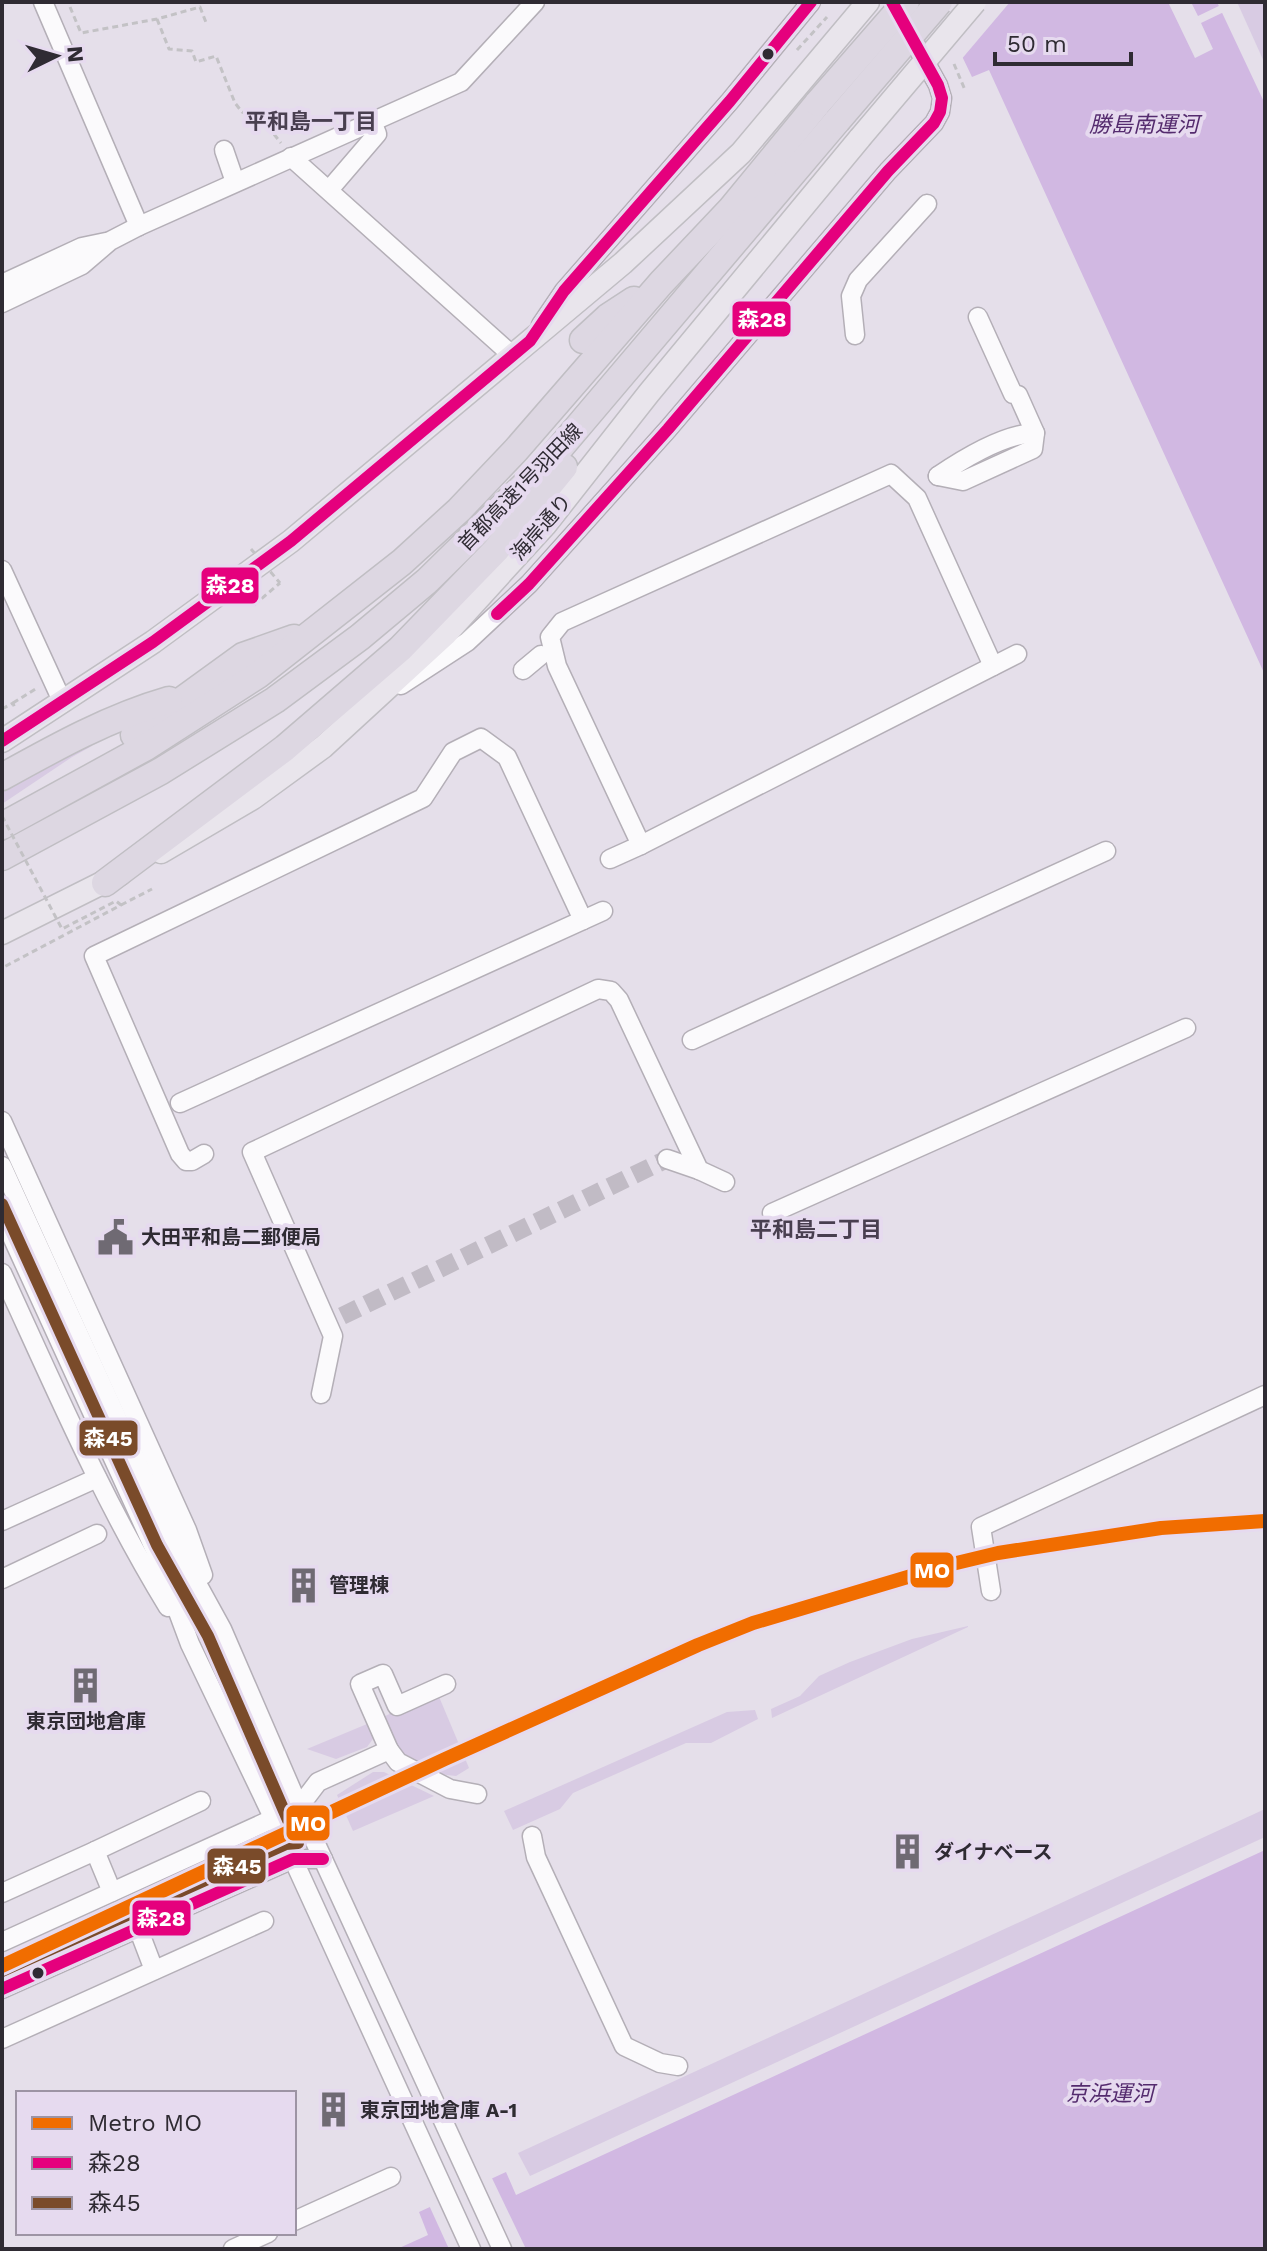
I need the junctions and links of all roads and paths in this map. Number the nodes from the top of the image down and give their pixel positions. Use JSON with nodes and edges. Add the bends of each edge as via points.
{"nodes":[{"id":1,"x":535,"y":2,"type":"edge"},
{"id":2,"x":811,"y":2,"type":"edge"},
{"id":3,"x":868,"y":2,"type":"edge"},
{"id":4,"x":892,"y":2,"type":"edge"},
{"id":5,"x":906,"y":2,"type":"edge"},
{"id":6,"x":939,"y":2,"type":"edge"},
{"id":7,"x":975,"y":2,"type":"edge"},
{"id":8,"x":42,"y":3,"type":"edge"},
{"id":9,"x":70,"y":7,"type":"dead end"},
{"id":10,"x":157,"y":19,"type":"junction"},
{"id":11,"x":207,"y":25,"type":"dead end"},
{"id":12,"x":954,"y":64,"type":"dead end"},
{"id":13,"x":965,"y":90,"type":"dead end"},
{"id":14,"x":828,"y":112,"type":"junction"},
{"id":15,"x":372,"y":121,"type":"junction"},
{"id":16,"x":224,"y":150,"type":"dead end"},
{"id":17,"x":291,"y":157,"type":"junction"},
{"id":18,"x":235,"y":182,"type":"junction"},
{"id":19,"x":329,"y":190,"type":"junction"},
{"id":20,"x":927,"y":204,"type":"dead end"},
{"id":21,"x":139,"y":226,"type":"junction"},
{"id":22,"x":110,"y":241,"type":"junction"},
{"id":23,"x":661,"y":283,"type":"junction"},
{"id":24,"x":2,"y":284,"type":"edge"},
{"id":25,"x":2,"y":303,"type":"edge"},
{"id":26,"x":978,"y":317,"type":"dead end"},
{"id":27,"x":855,"y":335,"type":"dead end"},
{"id":28,"x":583,"y":340,"type":"dead end"},
{"id":29,"x":530,"y":341,"type":"junction"},
{"id":30,"x":513,"y":356,"type":"junction"},
{"id":31,"x":616,"y":383,"type":"junction"},
{"id":32,"x":1035,"y":433,"type":"junction"},
{"id":33,"x":251,"y":549,"type":"dead end"},
{"id":34,"x":2,"y":570,"type":"edge"},
{"id":35,"x":254,"y":605,"type":"dead end"},
{"id":36,"x":314,"y":631,"type":"junction"},
{"id":37,"x":1017,"y":654,"type":"dead end"},
{"id":38,"x":541,"y":655,"type":"dead end"},
{"id":39,"x":993,"y":666,"type":"junction"},
{"id":40,"x":523,"y":670,"type":"dead end"},
{"id":41,"x":40,"y":686,"type":"dead end"},
{"id":42,"x":187,"y":695,"type":"junction"},
{"id":43,"x":13,"y":703,"type":"junction"},
{"id":44,"x":63,"y":703,"type":"junction"},
{"id":45,"x":369,"y":706,"type":"junction"},
{"id":46,"x":2,"y":709,"type":"edge"},
{"id":47,"x":14,"y":711,"type":"dead end"},
{"id":48,"x":2,"y":741,"type":"edge"},
{"id":49,"x":2,"y":777,"type":"edge"},
{"id":50,"x":5,"y":822,"type":"edge"},
{"id":51,"x":641,"y":845,"type":"junction"},
{"id":52,"x":1106,"y":851,"type":"dead end"},
{"id":53,"x":2,"y":857,"type":"edge"},
{"id":54,"x":610,"y":859,"type":"dead end"},
{"id":55,"x":105,"y":883,"type":"junction"},
{"id":56,"x":151,"y":890,"type":"dead end"},
{"id":57,"x":121,"y":905,"type":"junction"},
{"id":58,"x":603,"y":911,"type":"dead end"},
{"id":59,"x":583,"y":920,"type":"junction"},
{"id":60,"x":2,"y":933,"type":"edge"},
{"id":61,"x":2,"y":968,"type":"edge"},
{"id":62,"x":1186,"y":1028,"type":"dead end"},
{"id":63,"x":692,"y":1040,"type":"dead end"},
{"id":64,"x":180,"y":1103,"type":"dead end"},
{"id":65,"x":2,"y":1121,"type":"edge"},
{"id":66,"x":204,"y":1154,"type":"dead end"},
{"id":67,"x":667,"y":1159,"type":"tunnel mouth"},
{"id":68,"x":2,"y":1166,"type":"edge"},
{"id":69,"x":699,"y":1170,"type":"junction"},
{"id":70,"x":725,"y":1182,"type":"dead end"},
{"id":71,"x":772,"y":1213,"type":"dead end"},
{"id":72,"x":2,"y":1215,"type":"edge"},
{"id":73,"x":2,"y":1273,"type":"edge"},
{"id":74,"x":342,"y":1316,"type":"tunnel mouth"},
{"id":75,"x":333,"y":1336,"type":"junction"},
{"id":76,"x":321,"y":1394,"type":"dead end"},
{"id":77,"x":1265,"y":1395,"type":"edge"},
{"id":78,"x":97,"y":1478,"type":"junction"},
{"id":79,"x":2,"y":1521,"type":"edge"},
{"id":80,"x":97,"y":1534,"type":"dead end"},
{"id":81,"x":2,"y":1579,"type":"edge"},
{"id":82,"x":991,"y":1591,"type":"dead end"},
{"id":83,"x":222,"y":1629,"type":"junction"},
{"id":84,"x":190,"y":1644,"type":"junction"},
{"id":85,"x":446,"y":1684,"type":"dead end"},
{"id":86,"x":389,"y":1750,"type":"junction"},
{"id":87,"x":477,"y":1794,"type":"dead end"},
{"id":88,"x":201,"y":1801,"type":"dead end"},
{"id":89,"x":299,"y":1807,"type":"junction"},
{"id":90,"x":274,"y":1818,"type":"junction"},
{"id":91,"x":532,"y":1836,"type":"dead end"},
{"id":92,"x":95,"y":1851,"type":"junction"},
{"id":93,"x":293,"y":1859,"type":"junction"},
{"id":94,"x":323,"y":1859,"type":"junction"},
{"id":95,"x":112,"y":1892,"type":"junction"},
{"id":96,"x":2,"y":1893,"type":"edge"},
{"id":97,"x":264,"y":1921,"type":"dead end"},
{"id":98,"x":138,"y":1928,"type":"junction"},
{"id":99,"x":2,"y":1942,"type":"edge"},
{"id":100,"x":154,"y":1970,"type":"junction"},
{"id":101,"x":2,"y":1989,"type":"edge"},
{"id":102,"x":4,"y":2033,"type":"edge"},
{"id":103,"x":678,"y":2066,"type":"dead end"},
{"id":104,"x":391,"y":2177,"type":"dead end"},
{"id":105,"x":296,"y":2220,"type":"edge"},
{"id":106,"x":264,"y":2235,"type":"edge"},
{"id":107,"x":233,"y":2249,"type":"edge"},
{"id":108,"x":471,"y":2249,"type":"edge"},
{"id":109,"x":502,"y":2249,"type":"edge"}],
"edges":[{"from":1,"to":15,"type":"street","via":[[461,82]]},
{"from":2,"to":29,"type":"street","via":[[564,291]]},
{"from":3,"to":29,"type":"main road","via":[[741,153]]},
{"from":4,"to":45,"type":"street","via":[[938,85],[942,98],[934,123],[529,584],[467,642]]},
{"from":5,"to":14,"type":"highway","name":"首都高速1号羽田線","bridge":true},
{"from":6,"to":14,"type":"highway","name":"首都高速1号羽田線","bridge":true},
{"from":7,"to":45,"type":"main road","name":"海岸通り","bridge":true,"via":[[546,524],[445,635]]},
{"from":8,"to":21,"type":"street"},
{"from":9,"to":10,"type":"path","via":[[81,33]]},
{"from":10,"to":11,"type":"path","via":[[200,7]]},
{"from":10,"to":17,"type":"path","via":[[169,49],[192,51],[196,62],[216,56],[235,103],[265,123]]},
{"from":12,"to":13,"type":"path"},
{"from":14,"to":23,"type":"highway","name":"首都高速1号羽田線"},
{"from":14,"to":31,"type":"highway","name":"首都高速1号羽田線"},
{"from":15,"to":17,"type":"street"},
{"from":15,"to":19,"type":"street","via":[[377,134]]},
{"from":16,"to":18,"type":"street"},
{"from":17,"to":18,"type":"street"},
{"from":17,"to":19,"type":"street"},
{"from":18,"to":21,"type":"street"},
{"from":19,"to":30,"type":"street"},
{"from":20,"to":27,"type":"street","via":[[858,280],[851,296]]},
{"from":21,"to":22,"type":"street"},
{"from":22,"to":24,"type":"street","via":[[82,247]]},
{"from":22,"to":25,"type":"street","via":[[82,265]]},
{"from":23,"to":28,"type":"highway"},
{"from":23,"to":36,"type":"highway","name":"首都高速1号羽田線","via":[[459,510]]},
{"from":26,"to":32,"type":"street"},
{"from":29,"to":30,"type":"main road"},
{"from":30,"to":44,"type":"main road","via":[[291,541]]},
{"from":31,"to":53,"type":"highway","name":"首都高速1号羽田線","via":[[548,462],[427,581],[360,637],[275,700],[161,771]]},
{"from":31,"to":55,"type":"highway","via":[[603,418],[496,550],[400,649],[285,748]]},
{"from":32,"to":32,"type":"street","via":[[1033,449],[963,481],[938,476],[1019,433]]},
{"from":33,"to":35,"type":"path","bridge":true,"via":[[280,583]]},
{"from":34,"to":44,"type":"street"},
{"from":36,"to":42,"type":"highway","via":[[243,656]]},
{"from":36,"to":50,"type":"highway","name":"首都高速1号羽田線","via":[[258,675],[146,747]]},
{"from":37,"to":39,"type":"street"},
{"from":38,"to":40,"type":"street"},
{"from":39,"to":51,"type":"street"},
{"from":39,"to":51,"type":"street","via":[[917,498],[891,474],[562,622],[550,637],[557,666]]},
{"from":41,"to":43,"type":"path"},
{"from":42,"to":49,"type":"highway","via":[[95,728]]},
{"from":42,"to":50,"type":"highway"},
{"from":43,"to":46,"type":"path"},
{"from":43,"to":47,"type":"path"},
{"from":44,"to":48,"type":"main road"},
{"from":45,"to":55,"type":"main road","name":"海岸通り","via":[[253,798]]},
{"from":50,"to":57,"type":"path","bridge":true,"via":[[62,929],[116,901]]},
{"from":51,"to":54,"type":"street"},
{"from":52,"to":63,"type":"street"},
{"from":55,"to":60,"type":"main road","name":"海岸通り"},
{"from":56,"to":57,"type":"path"},
{"from":57,"to":61,"type":"path","bridge":true},
{"from":58,"to":59,"type":"street"},
{"from":59,"to":64,"type":"street"},
{"from":59,"to":66,"type":"street","via":[[507,757],[481,738],[453,752],[423,798],[94,956],[180,1154],[186,1161]]},
{"from":62,"to":71,"type":"street"},
{"from":65,"to":83,"type":"street","via":[[187,1530]]},
{"from":67,"to":69,"type":"street"},
{"from":68,"to":83,"type":"street","via":[[172,1538]]},
{"from":69,"to":70,"type":"street"},
{"from":69,"to":75,"type":"street","via":[[619,1000],[611,991],[598,989],[252,1152]]},
{"from":72,"to":84,"type":"street","via":[[155,1550]]},
{"from":73,"to":78,"type":"street"},
{"from":74,"to":75,"type":"street"},
{"from":75,"to":76,"type":"street"},
{"from":77,"to":82,"type":"street","via":[[981,1527]]},
{"from":78,"to":79,"type":"street"},
{"from":78,"to":84,"type":"street","via":[[136,1556]]},
{"from":80,"to":81,"type":"street"},
{"from":83,"to":89,"type":"street"},
{"from":84,"to":90,"type":"street"},
{"from":85,"to":86,"type":"street","via":[[397,1706],[383,1674],[360,1684]]},
{"from":86,"to":87,"type":"street","via":[[398,1762],[450,1789]]},
{"from":86,"to":89,"type":"street","via":[[318,1782]]},
{"from":88,"to":92,"type":"street"},
{"from":89,"to":90,"type":"street"},
{"from":89,"to":94,"type":"street"},
{"from":90,"to":93,"type":"street"},
{"from":90,"to":95,"type":"street"},
{"from":91,"to":103,"type":"street","via":[[536,1857],[624,2046]]},
{"from":92,"to":95,"type":"street"},
{"from":92,"to":96,"type":"street"},
{"from":93,"to":94,"type":"street"},
{"from":93,"to":98,"type":"street"},
{"from":93,"to":108,"type":"street"},
{"from":94,"to":109,"type":"street"},
{"from":95,"to":99,"type":"street"},
{"from":97,"to":100,"type":"street"},
{"from":98,"to":100,"type":"street"},
{"from":98,"to":101,"type":"street"},
{"from":100,"to":102,"type":"street"},
{"from":104,"to":105,"type":"street"},
{"from":106,"to":107,"type":"street"}]}
